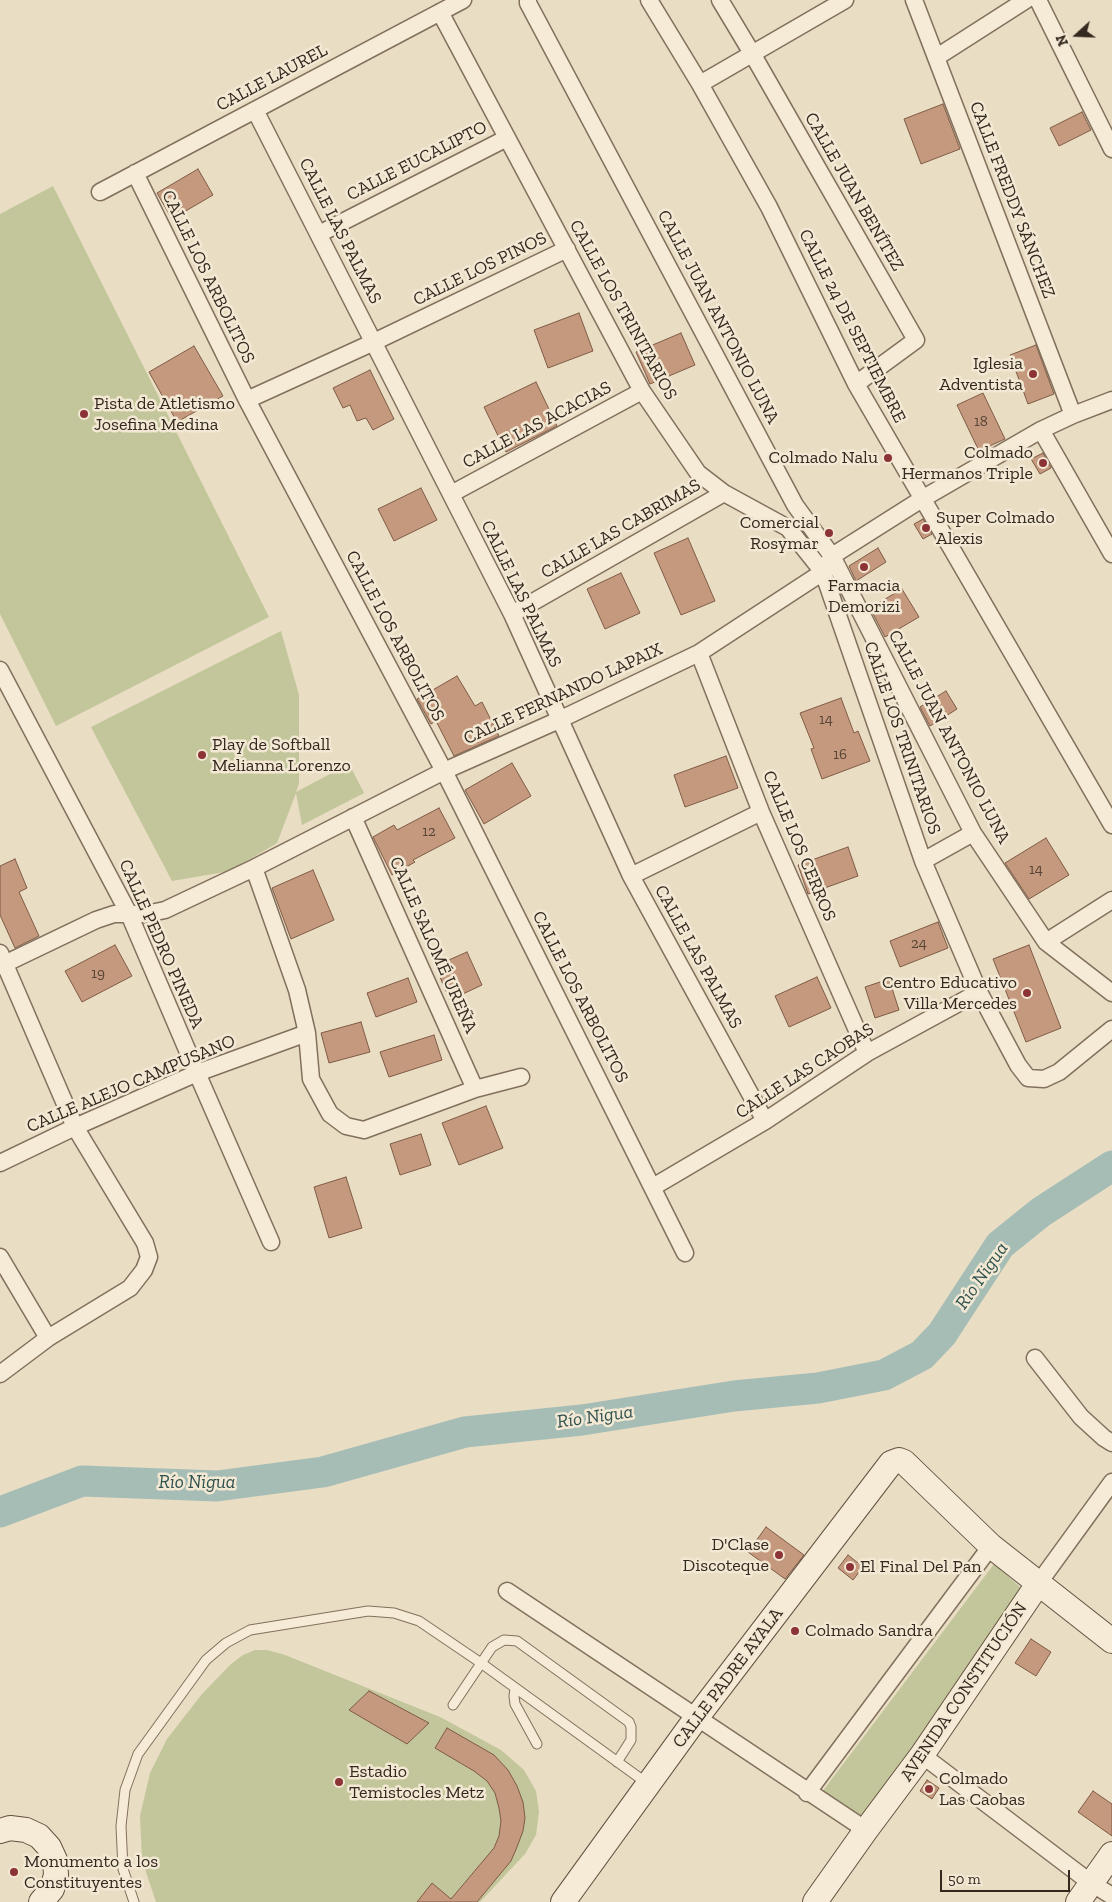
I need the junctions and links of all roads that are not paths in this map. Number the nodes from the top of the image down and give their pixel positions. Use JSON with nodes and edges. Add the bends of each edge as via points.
{"nodes":[{"id":1,"x":463,"y":0,"type":"edge"},
{"id":2,"x":528,"y":0,"type":"edge"},
{"id":3,"x":649,"y":0,"type":"edge"},
{"id":4,"x":720,"y":0,"type":"edge"},
{"id":5,"x":845,"y":0,"type":"edge"},
{"id":6,"x":914,"y":0,"type":"edge"},
{"id":7,"x":1026,"y":0,"type":"edge"},
{"id":8,"x":1038,"y":0,"type":"edge"},
{"id":9,"x":440,"y":12,"type":"junction"},
{"id":10,"x":753,"y":54,"type":"junction"},
{"id":11,"x":936,"y":57,"type":"junction"},
{"id":12,"x":700,"y":84,"type":"junction"},
{"id":13,"x":255,"y":110,"type":"junction"},
{"id":14,"x":507,"y":138,"type":"junction"},
{"id":15,"x":1112,"y":149,"type":"edge"},
{"id":16,"x":135,"y":173,"type":"junction"},
{"id":17,"x":100,"y":192,"type":"dead end"},
{"id":18,"x":319,"y":234,"type":"junction"},
{"id":19,"x":567,"y":249,"type":"junction"},
{"id":20,"x":374,"y":342,"type":"junction"},
{"id":21,"x":856,"y":384,"type":"junction"},
{"id":22,"x":642,"y":391,"type":"junction"},
{"id":23,"x":246,"y":400,"type":"junction"},
{"id":24,"x":1112,"y":400,"type":"edge"},
{"id":25,"x":1073,"y":414,"type":"junction"},
{"id":26,"x":1041,"y":430,"type":"junction"},
{"id":27,"x":724,"y":493,"type":"junction"},
{"id":28,"x":451,"y":494,"type":"junction"},
{"id":29,"x":922,"y":499,"type":"junction"},
{"id":30,"x":1112,"y":554,"type":"edge"},
{"id":31,"x":832,"y":556,"type":"junction"},
{"id":32,"x":823,"y":572,"type":"junction"},
{"id":33,"x":512,"y":614,"type":"junction"},
{"id":34,"x":699,"y":653,"type":"junction"},
{"id":35,"x":0,"y":670,"type":"edge"},
{"id":36,"x":6,"y":698,"type":"edge"},
{"id":37,"x":559,"y":720,"type":"junction"},
{"id":38,"x":444,"y":771,"type":"junction"},
{"id":39,"x":760,"y":812,"type":"junction"},
{"id":40,"x":353,"y":817,"type":"junction"},
{"id":41,"x":1112,"y":826,"type":"edge"},
{"id":42,"x":974,"y":832,"type":"junction"},
{"id":43,"x":922,"y":861,"type":"junction"},
{"id":44,"x":254,"y":868,"type":"junction"},
{"id":45,"x":631,"y":876,"type":"junction"},
{"id":46,"x":1112,"y":900,"type":"edge"},
{"id":47,"x":129,"y":914,"type":"junction"},
{"id":48,"x":1046,"y":942,"type":"junction"},
{"id":49,"x":2,"y":961,"type":"edge"},
{"id":50,"x":979,"y":992,"type":"junction"},
{"id":51,"x":1112,"y":992,"type":"edge"},
{"id":52,"x":1112,"y":1029,"type":"edge"},
{"id":53,"x":307,"y":1033,"type":"junction"},
{"id":54,"x":867,"y":1053,"type":"junction"},
{"id":55,"x":196,"y":1074,"type":"junction"},
{"id":56,"x":522,"y":1077,"type":"dead end"},
{"id":57,"x":475,"y":1089,"type":"junction"},
{"id":58,"x":765,"y":1121,"type":"junction"},
{"id":59,"x":75,"y":1127,"type":"junction"},
{"id":60,"x":0,"y":1163,"type":"edge"},
{"id":61,"x":653,"y":1187,"type":"junction"},
{"id":62,"x":271,"y":1242,"type":"dead end"},
{"id":63,"x":685,"y":1253,"type":"dead end"},
{"id":64,"x":0,"y":1257,"type":"edge"},
{"id":65,"x":48,"y":1338,"type":"junction"},
{"id":66,"x":1035,"y":1358,"type":"dead end"},
{"id":67,"x":0,"y":1374,"type":"edge"},
{"id":68,"x":1112,"y":1443,"type":"edge"},
{"id":69,"x":1112,"y":1482,"type":"edge"},
{"id":70,"x":991,"y":1546,"type":"junction"},
{"id":71,"x":1038,"y":1584,"type":"junction"},
{"id":72,"x":507,"y":1591,"type":"dead end"},
{"id":73,"x":1112,"y":1641,"type":"edge"},
{"id":74,"x":481,"y":1663,"type":"junction"},
{"id":75,"x":515,"y":1688,"type":"junction"},
{"id":76,"x":454,"y":1705,"type":"dead end"},
{"id":77,"x":697,"y":1717,"type":"junction"},
{"id":78,"x":537,"y":1744,"type":"dead end"},
{"id":79,"x":922,"y":1755,"type":"junction"},
{"id":80,"x":617,"y":1762,"type":"junction"},
{"id":81,"x":648,"y":1784,"type":"junction"},
{"id":82,"x":807,"y":1792,"type":"junction"},
{"id":83,"x":0,"y":1813,"type":"edge"},
{"id":84,"x":26,"y":1830,"type":"junction"},
{"id":85,"x":866,"y":1830,"type":"junction"},
{"id":86,"x":0,"y":1831,"type":"edge"},
{"id":87,"x":1112,"y":1854,"type":"edge"},
{"id":88,"x":1085,"y":1893,"type":"edge"},
{"id":89,"x":1112,"y":1896,"type":"edge"},
{"id":90,"x":569,"y":1900,"type":"edge"},
{"id":91,"x":42,"y":1902,"type":"edge"},
{"id":92,"x":134,"y":1902,"type":"edge"},
{"id":93,"x":815,"y":1902,"type":"edge"}],
"edges":[{"from":1,"to":9,"type":"street","name":"CALLE LAUREL"},
{"from":2,"to":31,"type":"street","name":"CALLE JUAN ANTONIO LUNA","via":[[795,505]]},
{"from":3,"to":12,"type":"street","name":"CALLE 24 DE SEPTIEMBRE"},
{"from":4,"to":10,"type":"street","name":"CALLE JUAN BENÍTEZ"},
{"from":5,"to":10,"type":"street"},
{"from":6,"to":11,"type":"street","name":"CALLE FREDDY SÁNCHEZ"},
{"from":7,"to":11,"type":"street"},
{"from":8,"to":15,"type":"street"},
{"from":9,"to":13,"type":"street","name":"CALLE LAUREL"},
{"from":9,"to":14,"type":"street","name":"CALLE LOS TRINITARIOS"},
{"from":10,"to":12,"type":"street"},
{"from":10,"to":21,"type":"street","name":"CALLE JUAN BENÍTEZ","via":[[916,340]]},
{"from":11,"to":25,"type":"street","name":"CALLE FREDDY SÁNCHEZ"},
{"from":12,"to":21,"type":"street","name":"CALLE 24 DE SEPTIEMBRE","via":[[769,207]]},
{"from":13,"to":16,"type":"street","name":"CALLE LAUREL"},
{"from":13,"to":18,"type":"street","name":"CALLE LAS PALMAS"},
{"from":14,"to":18,"type":"street","name":"CALLE EUCALIPTO"},
{"from":14,"to":19,"type":"street","name":"CALLE LOS TRINITARIOS"},
{"from":16,"to":17,"type":"street","name":"CALLE LAUREL"},
{"from":16,"to":23,"type":"street","name":"CALLE LOS ARBOLITOS"},
{"from":18,"to":20,"type":"street","name":"CALLE LAS PALMAS"},
{"from":19,"to":20,"type":"street","name":"CALLE LOS PINOS"},
{"from":19,"to":22,"type":"street","name":"CALLE LOS TRINITARIOS"},
{"from":20,"to":23,"type":"street","name":"CALLE LOS PINOS"},
{"from":20,"to":28,"type":"street","name":"CALLE LAS PALMAS"},
{"from":21,"to":29,"type":"street","name":"CALLE 24 DE SEPTIEMBRE"},
{"from":22,"to":27,"type":"street","name":"CALLE LOS TRINITARIOS","via":[[698,473]]},
{"from":22,"to":28,"type":"street","name":"CALLE LAS ACACIAS"},
{"from":23,"to":38,"type":"street","name":"CALLE LOS ARBOLITOS"},
{"from":24,"to":25,"type":"street","name":"CALLE FERNANDO LAPAIX"},
{"from":25,"to":26,"type":"street","name":"CALLE FERNANDO LAPAIX"},
{"from":26,"to":29,"type":"street","name":"CALLE FERNANDO LAPAIX"},
{"from":26,"to":30,"type":"street"},
{"from":27,"to":32,"type":"street","name":"CALLE LOS TRINITARIOS","via":[[788,528]]},
{"from":27,"to":33,"type":"street","name":"CALLE LAS CABRIMAS"},
{"from":28,"to":33,"type":"street","name":"CALLE LAS PALMAS"},
{"from":29,"to":31,"type":"street","name":"CALLE FERNANDO LAPAIX"},
{"from":29,"to":41,"type":"street","name":"CALLE 24 DE SEPTIEMBRE"},
{"from":31,"to":32,"type":"street","name":"CALLE FERNANDO LAPAIX"},
{"from":31,"to":42,"type":"street","name":"CALLE JUAN ANTONIO LUNA"},
{"from":32,"to":34,"type":"street","name":"CALLE FERNANDO LAPAIX"},
{"from":32,"to":43,"type":"street","name":"CALLE LOS TRINITARIOS"},
{"from":33,"to":37,"type":"street","name":"CALLE LAS PALMAS"},
{"from":34,"to":37,"type":"street","name":"CALLE FERNANDO LAPAIX"},
{"from":34,"to":39,"type":"street","name":"CALLE LOS CERROS"},
{"from":35,"to":36,"type":"street","name":"CALLE PEDRO PINEDA"},
{"from":36,"to":47,"type":"street","name":"CALLE PEDRO PINEDA"},
{"from":37,"to":38,"type":"street","name":"CALLE FERNANDO LAPAIX"},
{"from":37,"to":45,"type":"street","name":"CALLE LAS PALMAS"},
{"from":38,"to":40,"type":"street","name":"CALLE FERNANDO LAPAIX"},
{"from":38,"to":61,"type":"street","name":"CALLE LOS ARBOLITOS"},
{"from":39,"to":45,"type":"street"},
{"from":39,"to":54,"type":"street","name":"CALLE LOS CERROS"},
{"from":40,"to":44,"type":"street","name":"CALLE FERNANDO LAPAIX"},
{"from":40,"to":57,"type":"street","name":"CALLE SALOMÉ UREÑA"},
{"from":42,"to":43,"type":"street"},
{"from":42,"to":48,"type":"street","name":"CALLE JUAN ANTONIO LUNA"},
{"from":43,"to":50,"type":"street","name":"CALLE LOS TRINITARIOS"},
{"from":44,"to":47,"type":"street","name":"CALLE FERNANDO LAPAIX","via":[[165,910]]},
{"from":44,"to":53,"type":"street","via":[[297,990]]},
{"from":45,"to":58,"type":"street","name":"CALLE LAS PALMAS"},
{"from":46,"to":48,"type":"street"},
{"from":47,"to":49,"type":"street","name":"CALLE FERNANDO LAPAIX","via":[[114,914],[96,920]]},
{"from":47,"to":55,"type":"street","name":"CALLE PEDRO PINEDA"},
{"from":48,"to":51,"type":"street","name":"CALLE JUAN ANTONIO LUNA"},
{"from":49,"to":59,"type":"street"},
{"from":50,"to":52,"type":"street","name":"CALLE LOS TRINITARIOS","via":[[1028,1078],[1044,1079],[1059,1072]]},
{"from":50,"to":54,"type":"street","name":"CALLE LAS CAOBAS"},
{"from":53,"to":55,"type":"street","name":"CALLE ALEJO CAMPUSANO"},
{"from":53,"to":57,"type":"street","via":[[310,1079],[330,1114],[346,1126],[364,1130]]},
{"from":54,"to":58,"type":"street","name":"CALLE LAS CAOBAS"},
{"from":55,"to":59,"type":"street","name":"CALLE ALEJO CAMPUSANO"},
{"from":55,"to":62,"type":"street","name":"CALLE PEDRO PINEDA"},
{"from":56,"to":57,"type":"street"},
{"from":58,"to":61,"type":"street","name":"CALLE LAS CAOBAS"},
{"from":59,"to":60,"type":"street","name":"CALLE ALEJO CAMPUSANO"},
{"from":59,"to":65,"type":"street","via":[[149,1256],[144,1270],[130,1288]]},
{"from":61,"to":63,"type":"street","name":"CALLE LOS ARBOLITOS"},
{"from":64,"to":65,"type":"street"},
{"from":65,"to":67,"type":"street"},
{"from":66,"to":68,"type":"street","via":[[1081,1417]]},
{"from":69,"to":71,"type":"street","name":"AVENIDA CONSTITUCIÓN"},
{"from":70,"to":71,"type":"main road"},
{"from":70,"to":77,"type":"main road","name":"CALLE PADRE AYALA","via":[[904,1462],[891,1463]]},
{"from":70,"to":82,"type":"street"},
{"from":71,"to":73,"type":"main road"},
{"from":71,"to":79,"type":"main road","name":"AVENIDA CONSTITUCIÓN"},
{"from":72,"to":77,"type":"street"},
{"from":74,"to":75,"type":"lane"},
{"from":74,"to":76,"type":"lane"},
{"from":74,"to":80,"type":"lane","via":[[498,1643],[517,1641],[624,1717],[631,1727],[632,1740]]},
{"from":74,"to":92,"type":"lane","via":[[419,1621],[394,1612],[368,1611],[250,1630],[226,1644],[206,1660],[138,1754],[125,1790],[121,1826],[123,1869]]},
{"from":75,"to":78,"type":"lane","via":[[515,1704]]},
{"from":75,"to":80,"type":"lane"},
{"from":77,"to":81,"type":"main road","name":"CALLE PADRE AYALA"},
{"from":77,"to":82,"type":"street"},
{"from":79,"to":85,"type":"main road","name":"AVENIDA CONSTITUCIÓN"},
{"from":79,"to":88,"type":"street"},
{"from":80,"to":81,"type":"lane"},
{"from":81,"to":90,"type":"main road","name":"CALLE PADRE AYALA"},
{"from":82,"to":85,"type":"street"},
{"from":83,"to":84,"type":"main road"},
{"from":84,"to":86,"type":"main road","via":[[10,1828]]},
{"from":84,"to":91,"type":"main road","via":[[39,1836],[55,1860],[56,1875],[52,1889]]},
{"from":85,"to":93,"type":"main road","name":"AVENIDA CONSTITUCIÓN"},
{"from":87,"to":88,"type":"main road"},
{"from":88,"to":89,"type":"street"}]}
